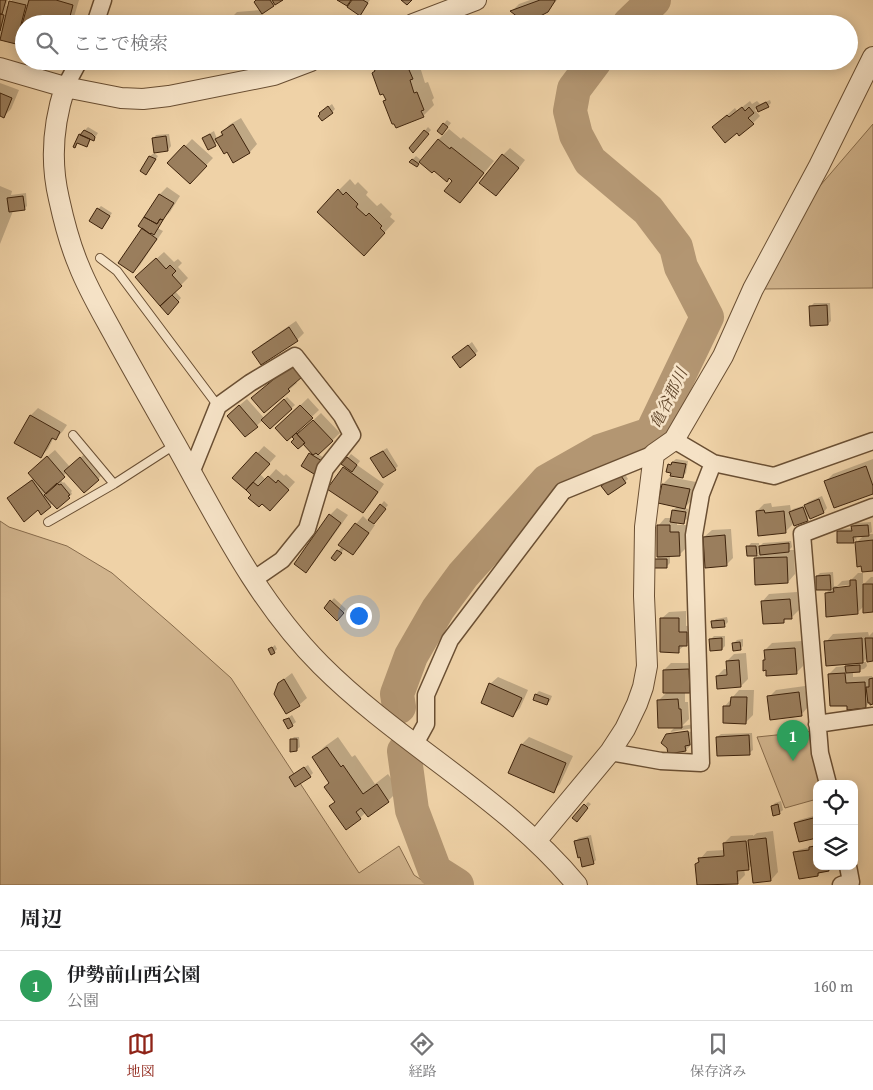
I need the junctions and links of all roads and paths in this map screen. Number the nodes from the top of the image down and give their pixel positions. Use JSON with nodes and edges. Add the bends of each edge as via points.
{"nodes":[{"id":1,"x":103,"y":0,"type":"edge"},
{"id":2,"x":476,"y":0,"type":"edge"},
{"id":3,"x":98,"y":15,"type":"edge"},
{"id":4,"x":437,"y":15,"type":"edge"},
{"id":5,"x":873,"y":58,"type":"edge"},
{"id":6,"x":0,"y":68,"type":"edge"},
{"id":7,"x":74,"y":70,"type":"edge"},
{"id":8,"x":287,"y":70,"type":"edge"},
{"id":9,"x":65,"y":87,"type":"junction"},
{"id":10,"x":100,"y":258,"type":"dead end"},
{"id":11,"x":218,"y":406,"type":"junction"},
{"id":12,"x":73,"y":434,"type":"dead end"},
{"id":13,"x":674,"y":440,"type":"junction"},
{"id":14,"x":873,"y":441,"type":"edge"},
{"id":15,"x":176,"y":444,"type":"junction"},
{"id":16,"x":654,"y":454,"type":"junction"},
{"id":17,"x":713,"y":463,"type":"junction"},
{"id":18,"x":191,"y":473,"type":"junction"},
{"id":19,"x":114,"y":484,"type":"junction"},
{"id":20,"x":873,"y":507,"type":"edge"},
{"id":21,"x":48,"y":522,"type":"dead end"},
{"id":22,"x":253,"y":580,"type":"junction"},
{"id":23,"x":873,"y":716,"type":"edge"},
{"id":24,"x":817,"y":724,"type":"junction"},
{"id":25,"x":415,"y":744,"type":"junction"},
{"id":26,"x":610,"y":752,"type":"junction"},
{"id":27,"x":827,"y":780,"type":"edge"},
{"id":28,"x":536,"y":841,"type":"junction"},
{"id":29,"x":849,"y":870,"type":"edge"},
{"id":30,"x":577,"y":885,"type":"edge"},
{"id":31,"x":841,"y":885,"type":"edge"}],
"edges":[{"from":1,"to":3,"type":"street"},
{"from":2,"to":4,"type":"street"},
{"from":5,"to":13,"type":"street","via":[[753,289],[723,356]]},
{"from":6,"to":9,"type":"street"},
{"from":7,"to":9,"type":"street"},
{"from":8,"to":9,"type":"street","via":[[143,99]]},
{"from":9,"to":15,"type":"street","via":[[56,123],[53,156],[58,198],[71,244],[95,300]]},
{"from":10,"to":11,"type":"lane","via":[[117,271]]},
{"from":11,"to":18,"type":"street"},
{"from":11,"to":22,"type":"street","via":[[294,356],[342,416],[352,435],[325,469],[307,529],[282,560]]},
{"from":12,"to":19,"type":"lane"},
{"from":13,"to":16,"type":"street"},
{"from":13,"to":17,"type":"street"},
{"from":14,"to":17,"type":"street","via":[[774,476]]},
{"from":15,"to":18,"type":"street"},
{"from":15,"to":19,"type":"lane"},
{"from":16,"to":25,"type":"street","via":[[563,491],[450,640],[426,695],[426,724]]},
{"from":16,"to":26,"type":"street","via":[[645,527],[647,666],[638,704]]},
{"from":17,"to":26,"type":"street","via":[[701,494],[694,536],[701,763],[660,761]]},
{"from":18,"to":22,"type":"street"},
{"from":19,"to":21,"type":"lane"},
{"from":20,"to":24,"type":"street","via":[[802,534]]},
{"from":22,"to":25,"type":"street","via":[[319,662],[355,697]]},
{"from":23,"to":24,"type":"street"},
{"from":24,"to":27,"type":"street"},
{"from":25,"to":28,"type":"street","via":[[483,795]]},
{"from":26,"to":28,"type":"street"},
{"from":28,"to":30,"type":"street"},
{"from":29,"to":31,"type":"street","via":[[852,882]]}]}
